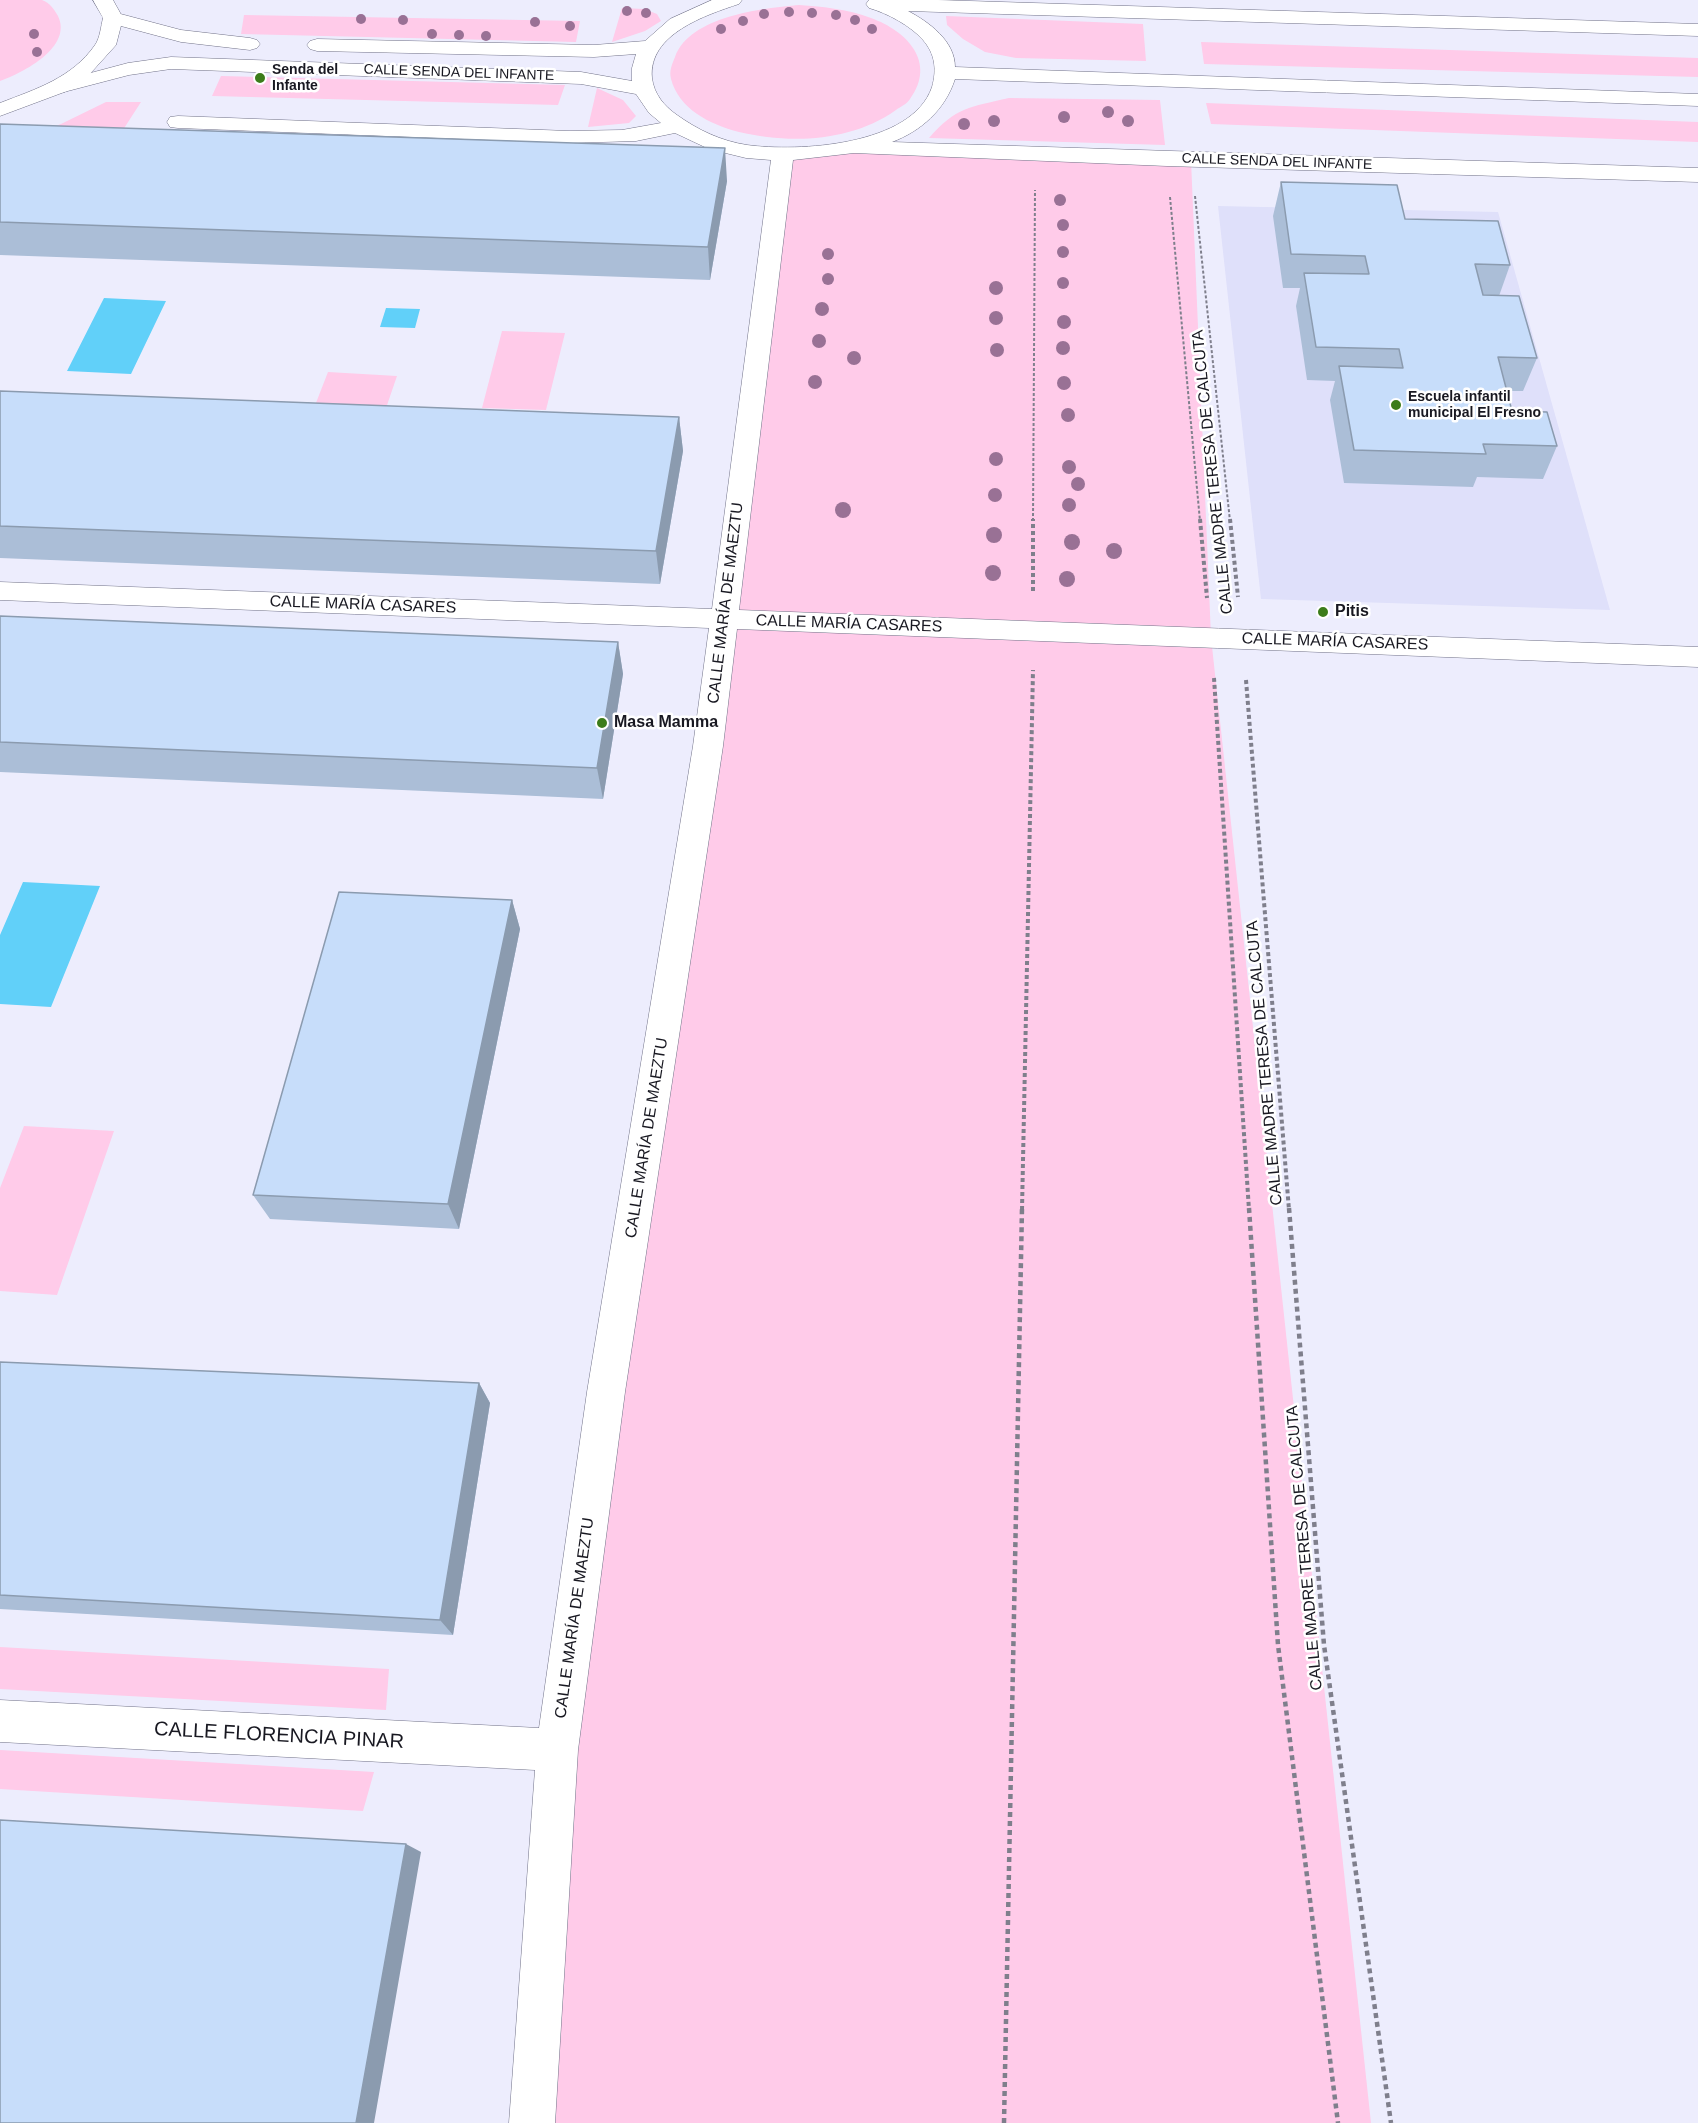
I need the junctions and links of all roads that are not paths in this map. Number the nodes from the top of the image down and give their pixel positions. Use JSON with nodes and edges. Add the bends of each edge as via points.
{"nodes":[{"id":1,"x":732,"y":0,"type":"edge"},
{"id":2,"x":681,"y":2,"type":"dead end"},
{"id":3,"x":868,"y":2,"type":"edge"},
{"id":4,"x":108,"y":9,"type":"edge"},
{"id":5,"x":701,"y":12,"type":"junction"},
{"id":6,"x":1698,"y":30,"type":"edge"},
{"id":7,"x":267,"y":44,"type":"dead end"},
{"id":8,"x":302,"y":45,"type":"dead end"},
{"id":9,"x":651,"y":47,"type":"junction"},
{"id":10,"x":947,"y":74,"type":"junction"},
{"id":11,"x":60,"y":87,"type":"junction"},
{"id":12,"x":644,"y":89,"type":"junction"},
{"id":13,"x":1698,"y":100,"type":"edge"},
{"id":14,"x":0,"y":110,"type":"edge"},
{"id":15,"x":178,"y":122,"type":"dead end"},
{"id":16,"x":675,"y":126,"type":"junction"},
{"id":17,"x":856,"y":147,"type":"junction"},
{"id":18,"x":783,"y":154,"type":"junction"},
{"id":19,"x":1698,"y":175,"type":"edge"},
{"id":20,"x":0,"y":591,"type":"edge"},
{"id":21,"x":724,"y":620,"type":"junction"},
{"id":22,"x":1698,"y":657,"type":"edge"},
{"id":23,"x":0,"y":1721,"type":"edge"},
{"id":24,"x":557,"y":1750,"type":"junction"},
{"id":25,"x":532,"y":2123,"type":"edge"}],
"edges":[{"from":1,"to":5,"type":"street"},
{"from":2,"to":5,"type":"street"},
{"from":3,"to":6,"type":"street"},
{"from":3,"to":10,"type":"street","via":[[905,17],[928,33],[942,52]]},
{"from":4,"to":7,"type":"street","via":[[158,32],[223,43]]},
{"from":4,"to":11,"type":"street","via":[[106,45],[81,72]]},
{"from":5,"to":9,"type":"street","via":[[670,28]]},
{"from":8,"to":9,"type":"street","name":"CALLE SENDA DEL INFANTE","via":[[594,51]]},
{"from":9,"to":12,"type":"street","via":[[642,68]]},
{"from":10,"to":13,"type":"street"},
{"from":10,"to":17,"type":"street","via":[[940,96],[922,116],[894,134]]},
{"from":11,"to":12,"type":"street","name":"CALLE SENDA DEL INFANTE","via":[[128,69],[171,63],[581,78]]},
{"from":11,"to":14,"type":"street"},
{"from":12,"to":16,"type":"street","via":[[655,108]]},
{"from":15,"to":16,"type":"street","via":[[568,137],[658,132]]},
{"from":16,"to":18,"type":"street","via":[[706,141]]},
{"from":17,"to":18,"type":"street"},
{"from":17,"to":19,"type":"street","name":"CALLE SENDA DEL INFANTE"},
{"from":18,"to":21,"type":"street","name":"CALLE MARÍA DE MAEZTU"},
{"from":20,"to":21,"type":"street","name":"CALLE MARÍA CASARES"},
{"from":21,"to":22,"type":"street","name":"CALLE MARÍA CASARES"},
{"from":21,"to":24,"type":"street","name":"CALLE MARÍA DE MAEZTU","via":[[708,746],[606,1392]]},
{"from":23,"to":24,"type":"street","name":"CALLE FLORENCIA PINAR"},
{"from":24,"to":25,"type":"street","name":"CALLE MARÍA DE MAEZTU"}]}
